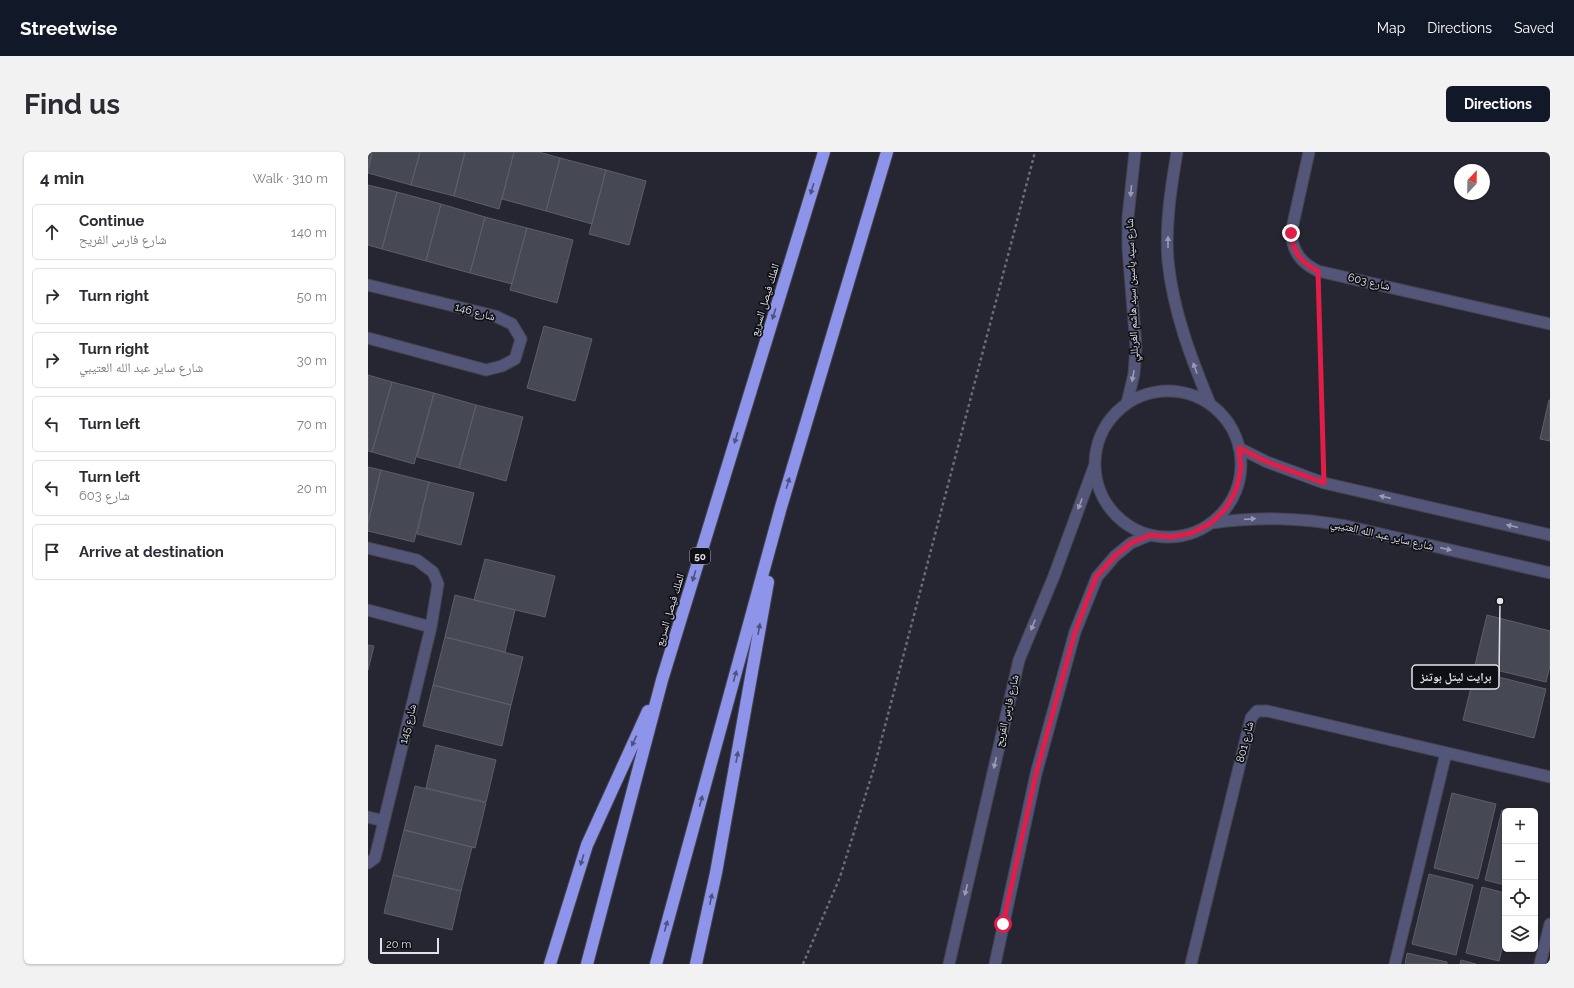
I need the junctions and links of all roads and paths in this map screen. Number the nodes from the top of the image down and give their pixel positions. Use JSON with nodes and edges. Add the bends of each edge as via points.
{"nodes":[{"id":1,"x":824,"y":152,"type":"edge"},
{"id":2,"x":887,"y":152,"type":"edge"},
{"id":3,"x":1035,"y":152,"type":"edge"},
{"id":4,"x":1135,"y":152,"type":"edge"},
{"id":5,"x":1177,"y":152,"type":"edge"},
{"id":6,"x":1309,"y":152,"type":"edge"},
{"id":7,"x":1318,"y":271,"type":"junction"},
{"id":8,"x":368,"y":285,"type":"edge"},
{"id":9,"x":1550,"y":324,"type":"edge"},
{"id":10,"x":368,"y":338,"type":"edge"},
{"id":11,"x":1126,"y":403,"type":"junction"},
{"id":12,"x":1210,"y":404,"type":"junction"},
{"id":13,"x":1239,"y":448,"type":"junction"},
{"id":14,"x":1094,"y":467,"type":"junction"},
{"id":15,"x":1324,"y":483,"type":"junction"},
{"id":16,"x":781,"y":508,"type":"junction"},
{"id":17,"x":1211,"y":523,"type":"junction"},
{"id":18,"x":1150,"y":535,"type":"junction"},
{"id":19,"x":1550,"y":535,"type":"edge"},
{"id":20,"x":368,"y":548,"type":"edge"},
{"id":21,"x":1550,"y":573,"type":"edge"},
{"id":22,"x":368,"y":610,"type":"edge"},
{"id":23,"x":431,"y":627,"type":"junction"},
{"id":24,"x":662,"y":680,"type":"junction"},
{"id":25,"x":1446,"y":754,"type":"junction"},
{"id":26,"x":1550,"y":777,"type":"edge"},
{"id":27,"x":368,"y":817,"type":"edge"},
{"id":28,"x":384,"y":821,"type":"junction"},
{"id":29,"x":368,"y":863,"type":"edge"},
{"id":30,"x":1550,"y":924,"type":"edge"},
{"id":31,"x":550,"y":964,"type":"edge"},
{"id":32,"x":587,"y":964,"type":"edge"},
{"id":33,"x":656,"y":964,"type":"edge"},
{"id":34,"x":696,"y":964,"type":"edge"},
{"id":35,"x":803,"y":964,"type":"edge"},
{"id":36,"x":949,"y":964,"type":"edge"},
{"id":37,"x":995,"y":964,"type":"edge"},
{"id":38,"x":1191,"y":964,"type":"edge"},
{"id":39,"x":1395,"y":964,"type":"edge"},
{"id":40,"x":1540,"y":964,"type":"edge"}],
"edges":[{"from":1,"to":24,"type":"highway","name":"الملك فيصل السريع","number":"50","one_way":true},
{"from":16,"to":2,"type":"highway","one_way":true},
{"from":3,"to":35,"type":"path","via":[[874,768],[840,877]]},
{"from":4,"to":11,"type":"street","name":"شارع سيد ياسين سيد هاشم الغربللي","one_way":true,"via":[[1128,249],[1136,346],[1134,374]]},
{"from":12,"to":5,"type":"street","one_way":true,"via":[[1187,346],[1172,289],[1168,260],[1168,223]]},
{"from":6,"to":7,"type":"street","name":"شارع 603","via":[[1291,233],[1296,253],[1309,267]]},
{"from":7,"to":9,"type":"street","name":"شارع 603"},
{"from":7,"to":15,"type":"path"},
{"from":8,"to":10,"type":"street","name":"شارع 146","via":[[495,316],[512,324],[521,339],[515,359],[486,370]]},
{"from":11,"to":12,"type":"street","via":[[1146,394],[1168,390],[1190,394]]},
{"from":11,"to":14,"type":"street","via":[[1109,420],[1097,443]]},
{"from":12,"to":13,"type":"street","via":[[1229,423]]},
{"from":13,"to":15,"type":"street","via":[[1267,462]]},
{"from":13,"to":17,"type":"street","via":[[1241,469],[1236,490],[1226,508]]},
{"from":14,"to":18,"type":"street","via":[[1099,490],[1111,510],[1128,525]]},
{"from":14,"to":36,"type":"street","name":"شارع فارس الفريح","one_way":true,"via":[[1054,576],[1019,660]]},
{"from":19,"to":15,"type":"street","one_way":true},
{"from":33,"to":16,"type":"highway","one_way":true},
{"from":34,"to":16,"type":"highway","one_way":true,"via":[[716,873]]},
{"from":17,"to":18,"type":"street","via":[[1192,533],[1171,537]]},
{"from":17,"to":21,"type":"street","name":"شارع ساير عبد الله العتيبي","one_way":true,"via":[[1261,518],[1317,521]]},
{"from":18,"to":37,"type":"street","via":[[1131,543],[1096,577],[1075,632],[1036,774]]},
{"from":20,"to":23,"type":"street","name":"شارع 145","via":[[417,560],[433,572],[438,584]]},
{"from":22,"to":23,"type":"street"},
{"from":23,"to":28,"type":"street","name":"شارع 145"},
{"from":24,"to":31,"type":"highway","one_way":true,"via":[[587,845]]},
{"from":24,"to":32,"type":"highway","name":"الملك فيصل السريع","number":"50"},
{"from":25,"to":26,"type":"street","name":"شارع 801"},
{"from":25,"to":38,"type":"street","name":"شارع 801","via":[[1267,711],[1257,711],[1251,718]]},
{"from":25,"to":39,"type":"street"},
{"from":27,"to":28,"type":"street"},
{"from":28,"to":29,"type":"street","name":"شارع 145","via":[[374,858]]},
{"from":30,"to":40,"type":"street"}]}
